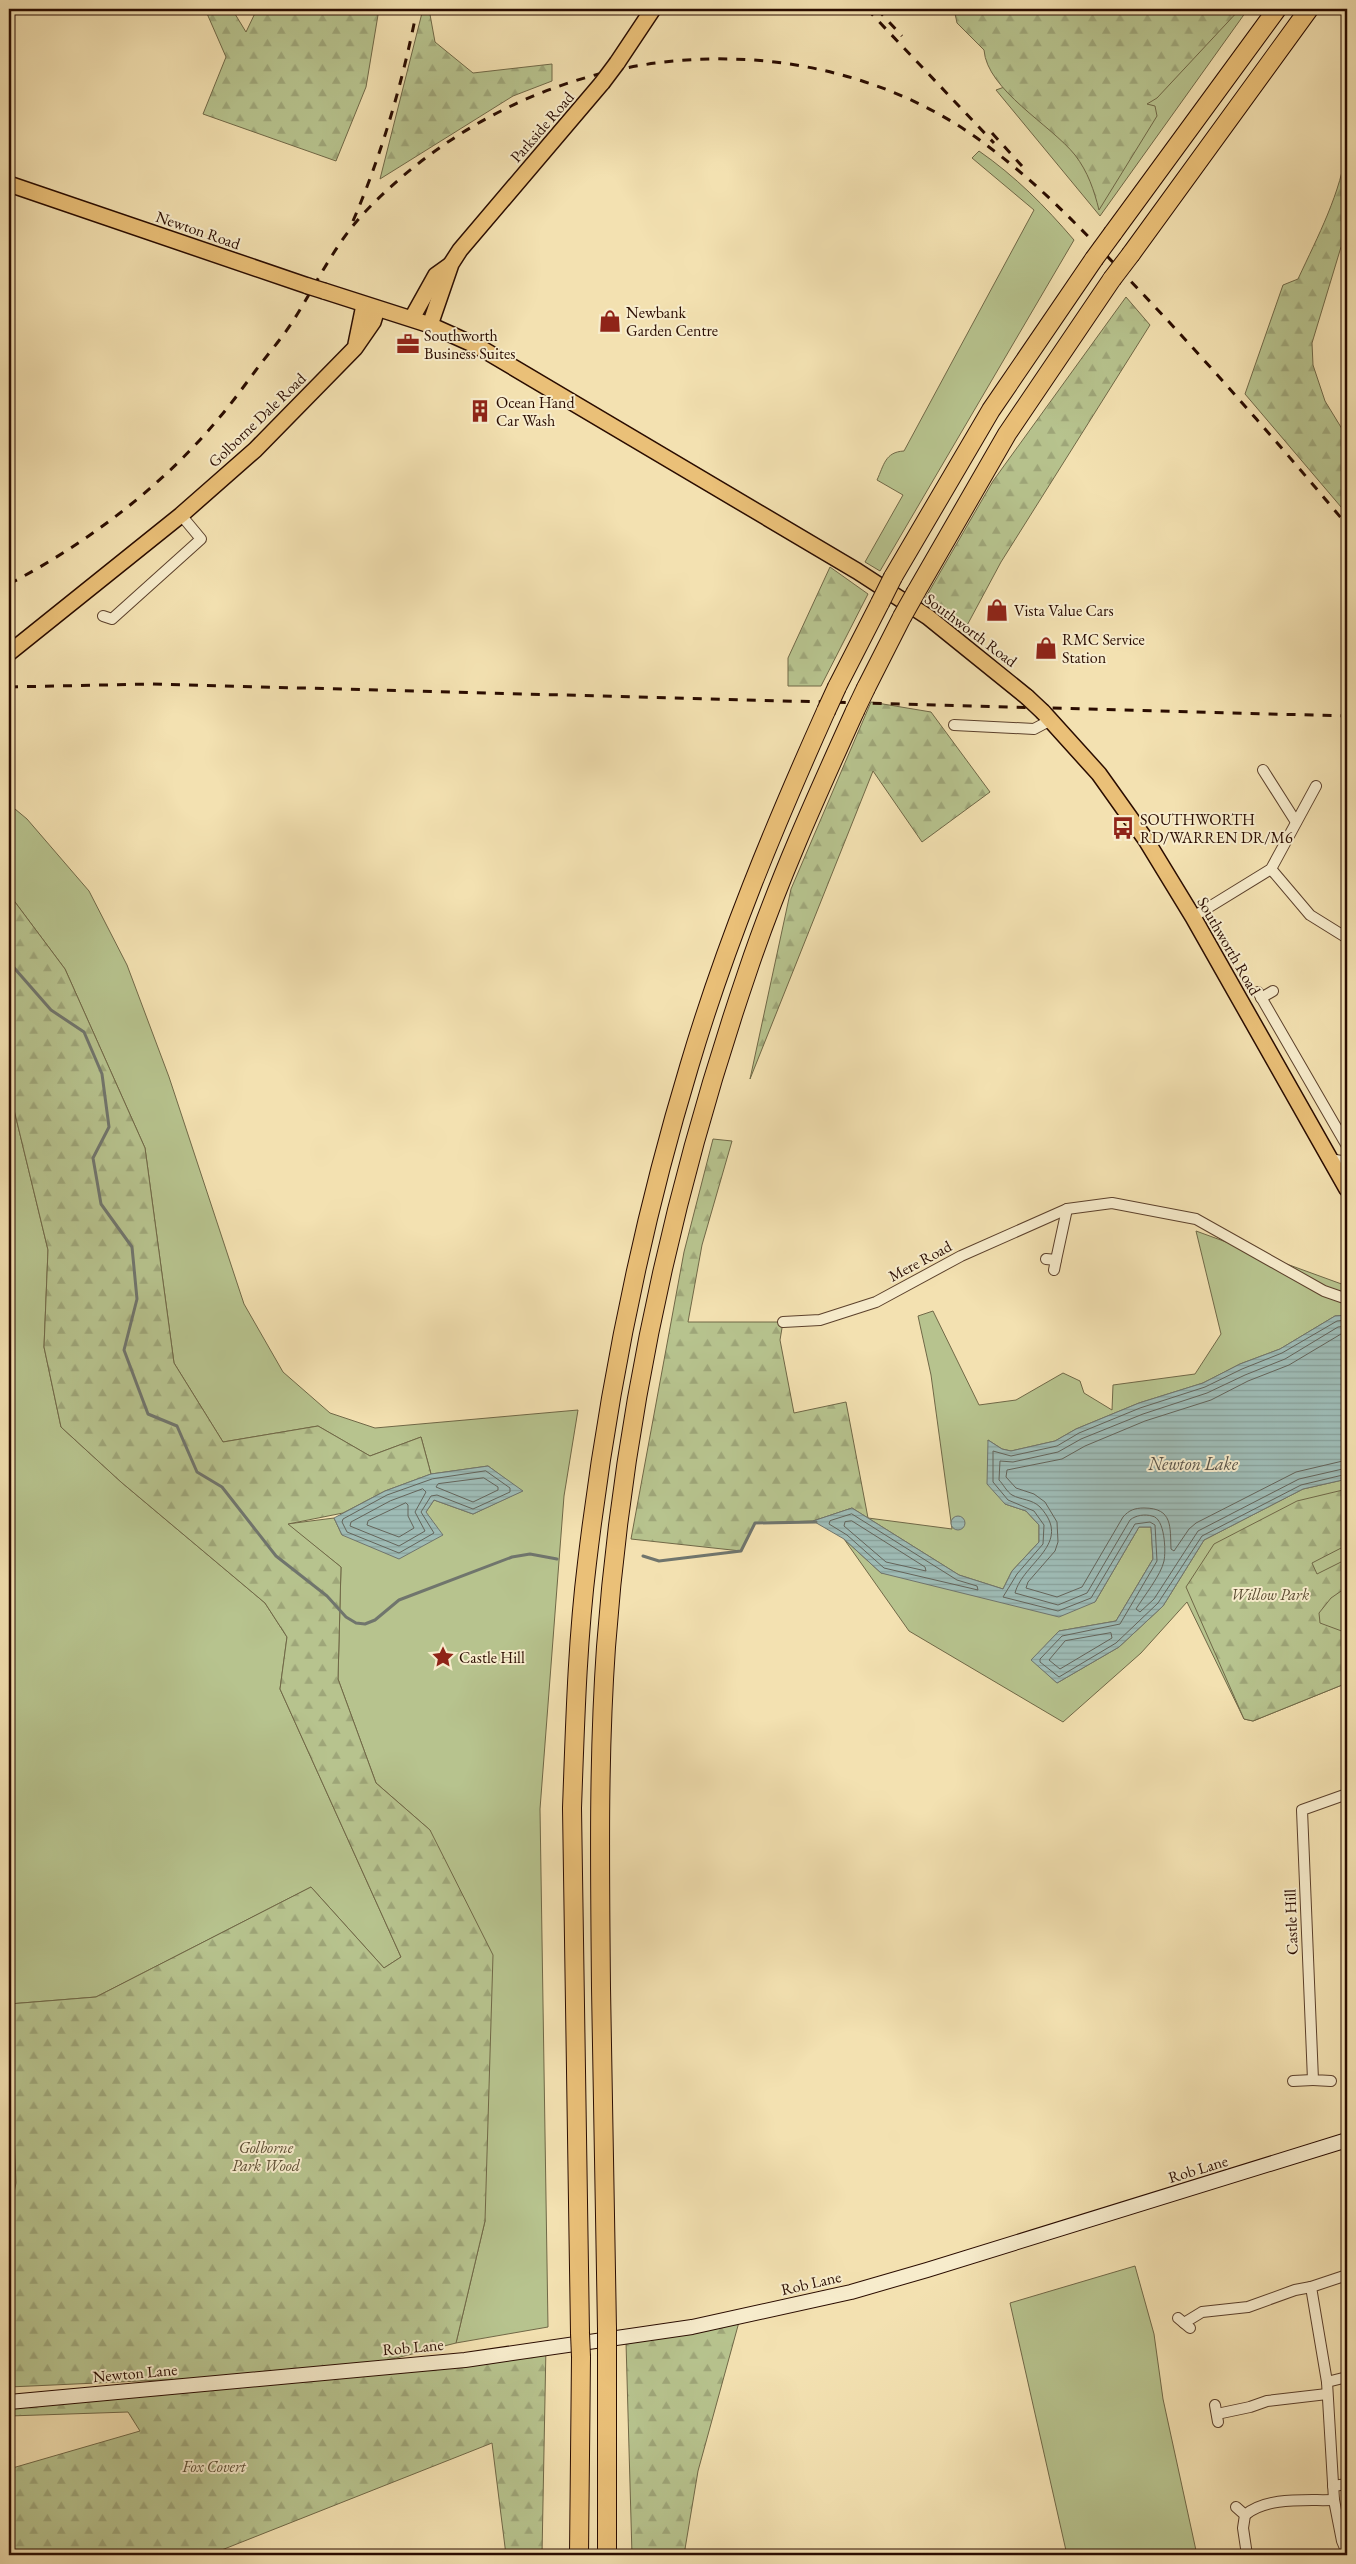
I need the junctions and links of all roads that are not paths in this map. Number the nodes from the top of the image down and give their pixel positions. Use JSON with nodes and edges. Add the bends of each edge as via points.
{"nodes":[{"id":1,"x":653,"y":9,"type":"edge"},
{"id":2,"x":1278,"y":9,"type":"edge"},
{"id":3,"x":1310,"y":9,"type":"edge"},
{"id":4,"x":9,"y":184,"type":"edge"},
{"id":5,"x":451,"y":264,"type":"junction"},
{"id":6,"x":371,"y":307,"type":"junction"},
{"id":7,"x":412,"y":318,"type":"junction"},
{"id":8,"x":430,"y":324,"type":"junction"},
{"id":9,"x":182,"y":515,"type":"junction"},
{"id":10,"x":103,"y":616,"type":"dead end"},
{"id":11,"x":9,"y":653,"type":"edge"},
{"id":12,"x":1047,"y":716,"type":"junction"},
{"id":13,"x":954,"y":725,"type":"dead end"},
{"id":14,"x":1263,"y":770,"type":"dead end"},
{"id":15,"x":1316,"y":786,"type":"dead end"},
{"id":16,"x":1296,"y":822,"type":"junction"},
{"id":17,"x":1271,"y":869,"type":"junction"},
{"id":18,"x":1193,"y":917,"type":"junction"},
{"id":19,"x":1347,"y":938,"type":"edge"},
{"id":20,"x":1273,"y":992,"type":"dead end"},
{"id":21,"x":1347,"y":1146,"type":"edge"},
{"id":22,"x":1330,"y":1159,"type":"junction"},
{"id":23,"x":1347,"y":1162,"type":"edge"},
{"id":24,"x":1347,"y":1189,"type":"edge"},
{"id":25,"x":1067,"y":1209,"type":"junction"},
{"id":26,"x":1052,"y":1263,"type":"dead end"},
{"id":27,"x":1347,"y":1299,"type":"edge"},
{"id":28,"x":783,"y":1322,"type":"dead end"},
{"id":29,"x":1347,"y":1794,"type":"edge"},
{"id":30,"x":1313,"y":2080,"type":"junction"},
{"id":31,"x":1293,"y":2081,"type":"dead end"},
{"id":32,"x":1331,"y":2081,"type":"dead end"},
{"id":33,"x":1347,"y":2140,"type":"edge"},
{"id":34,"x":1347,"y":2275,"type":"edge"},
{"id":35,"x":1311,"y":2287,"type":"junction"},
{"id":36,"x":1184,"y":2323,"type":"dead end"},
{"id":37,"x":1347,"y":2377,"type":"edge"},
{"id":38,"x":264,"y":2378,"type":"joint"},
{"id":39,"x":1326,"y":2382,"type":"junction"},
{"id":40,"x":1327,"y":2394,"type":"junction"},
{"id":41,"x":9,"y":2402,"type":"edge"},
{"id":42,"x":1217,"y":2414,"type":"dead end"},
{"id":43,"x":1347,"y":2484,"type":"edge"},
{"id":44,"x":1333,"y":2486,"type":"junction"},
{"id":45,"x":1334,"y":2500,"type":"junction"},
{"id":46,"x":1236,"y":2507,"type":"dead end"},
{"id":47,"x":1246,"y":2515,"type":"junction"},
{"id":48,"x":1347,"y":2553,"type":"edge"},
{"id":49,"x":579,"y":2555,"type":"edge"},
{"id":50,"x":607,"y":2555,"type":"edge"},
{"id":51,"x":1247,"y":2555,"type":"edge"}],
"edges":[{"from":1,"to":5,"type":"main road","name":"Parkside Road","bridge":true,"via":[[602,83]]},
{"from":2,"to":49,"type":"highway","bridge":true,"via":[[1094,259],[991,410],[893,578],[826,710],[761,862],[689,1065],[660,1168],[634,1274],[606,1426],[586,1566],[579,1652],[573,1790],[581,2357]]},
{"from":3,"to":50,"type":"highway","bridge":true,"via":[[1112,279],[1007,434],[902,617],[855,711],[783,878],[748,969],[686,1174],[659,1283],[632,1430],[606,1644],[598,1808],[607,2329]]},
{"from":4,"to":6,"type":"main road","name":"Newton Road","bridge":true},
{"from":5,"to":7,"type":"main road","name":"Parkside Road","via":[[436,275]]},
{"from":5,"to":8,"type":"main road","name":"Parkside Road"},
{"from":6,"to":7,"type":"main road","name":"Southworth Road"},
{"from":6,"to":9,"type":"main road","name":"Golborne Dale Road","via":[[355,348],[255,450]]},
{"from":7,"to":8,"type":"main road","name":"Southworth Road"},
{"from":8,"to":12,"type":"main road","name":"Southworth Road","bridge":true,"via":[[479,347],[857,571],[928,617]]},
{"from":9,"to":10,"type":"street","via":[[201,539],[112,619]]},
{"from":9,"to":11,"type":"main road","name":"Golborne Dale Road"},
{"from":12,"to":13,"type":"street","via":[[1034,729]]},
{"from":12,"to":18,"type":"main road","name":"Southworth Road","via":[[1099,774]]},
{"from":14,"to":16,"type":"street"},
{"from":15,"to":16,"type":"street"},
{"from":16,"to":17,"type":"street"},
{"from":17,"to":18,"type":"street"},
{"from":17,"to":19,"type":"street","via":[[1310,915]]},
{"from":18,"to":22,"type":"main road","name":"Southworth Road"},
{"from":20,"to":21,"type":"street","via":[[1260,995]]},
{"from":22,"to":23,"type":"street"},
{"from":22,"to":24,"type":"main road","name":"Southworth Road"},
{"from":25,"to":26,"type":"street"},
{"from":25,"to":27,"type":"street","name":"Mere Road","via":[[1112,1203],[1196,1219],[1324,1291]]},
{"from":25,"to":28,"type":"street","name":"Mere Road","via":[[961,1256],[876,1302],[820,1320]]},
{"from":29,"to":30,"type":"street","name":"Castle Hill","via":[[1302,1810]]},
{"from":30,"to":31,"type":"street"},
{"from":30,"to":32,"type":"street"},
{"from":33,"to":38,"type":"street","name":"Rob Lane","via":[[851,2292],[702,2325],[512,2354]]},
{"from":34,"to":35,"type":"street"},
{"from":35,"to":36,"type":"street","via":[[1248,2307],[1202,2312]]},
{"from":35,"to":39,"type":"street"},
{"from":37,"to":39,"type":"street"},
{"from":38,"to":41,"type":"street","name":"Newton Lane"},
{"from":39,"to":40,"type":"street"},
{"from":40,"to":42,"type":"street","via":[[1267,2401]]},
{"from":40,"to":44,"type":"street"},
{"from":43,"to":44,"type":"street"},
{"from":44,"to":45,"type":"street"},
{"from":45,"to":47,"type":"street","via":[[1279,2502],[1256,2508]]},
{"from":45,"to":48,"type":"street"},
{"from":46,"to":47,"type":"street"},
{"from":47,"to":51,"type":"street","via":[[1243,2528]]}]}
